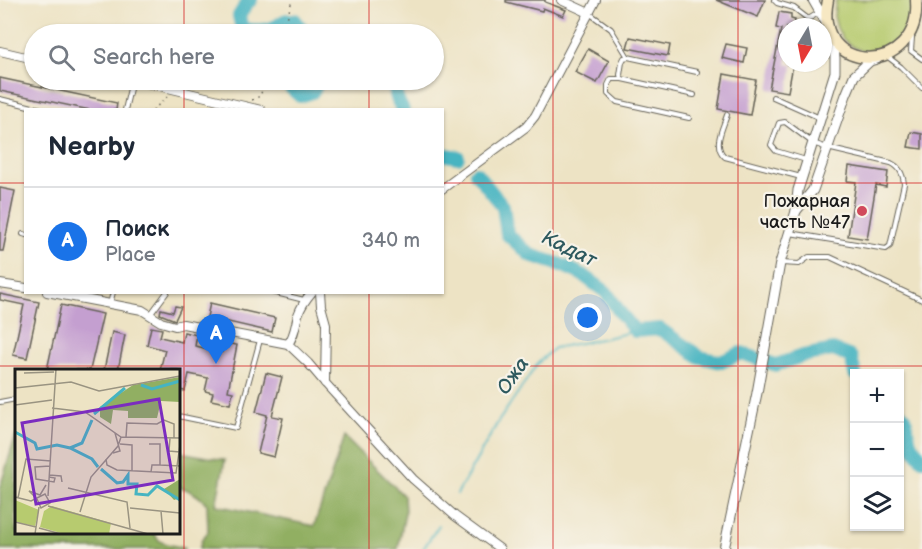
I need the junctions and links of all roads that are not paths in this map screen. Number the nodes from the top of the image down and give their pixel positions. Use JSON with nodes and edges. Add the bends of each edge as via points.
{"nodes":[{"id":1,"x":561,"y":0,"type":"edge"},
{"id":2,"x":596,"y":0,"type":"edge"},
{"id":3,"x":774,"y":0,"type":"edge"},
{"id":4,"x":813,"y":0,"type":"edge"},
{"id":5,"x":828,"y":0,"type":"edge"},
{"id":6,"x":916,"y":0,"type":"edge"},
{"id":7,"x":820,"y":12,"type":"junction"},
{"id":8,"x":589,"y":13,"type":"junction"},
{"id":9,"x":823,"y":18,"type":"edge"},
{"id":10,"x":827,"y":18,"type":"edge"},
{"id":11,"x":922,"y":31,"type":"edge"},
{"id":12,"x":833,"y":37,"type":"joint"},
{"id":13,"x":912,"y":37,"type":"junction"},
{"id":14,"x":0,"y":51,"type":"edge"},
{"id":15,"x":24,"y":56,"type":"edge"},
{"id":16,"x":888,"y":56,"type":"junction"},
{"id":17,"x":628,"y":57,"type":"junction"},
{"id":18,"x":922,"y":59,"type":"edge"},
{"id":19,"x":697,"y":72,"type":"dead end"},
{"id":20,"x":622,"y":79,"type":"junction"},
{"id":21,"x":922,"y":88,"type":"edge"},
{"id":22,"x":130,"y":90,"type":"edge"},
{"id":23,"x":175,"y":90,"type":"edge"},
{"id":24,"x":694,"y":95,"type":"dead end"},
{"id":25,"x":773,"y":97,"type":"dead end"},
{"id":26,"x":0,"y":99,"type":"edge"},
{"id":27,"x":37,"y":108,"type":"edge"},
{"id":28,"x":126,"y":108,"type":"edge"},
{"id":29,"x":253,"y":108,"type":"edge"},
{"id":30,"x":727,"y":115,"type":"dead end"},
{"id":31,"x":689,"y":118,"type":"dead end"},
{"id":32,"x":821,"y":119,"type":"junction"},
{"id":33,"x":813,"y":143,"type":"junction"},
{"id":34,"x":827,"y":148,"type":"junction"},
{"id":35,"x":807,"y":161,"type":"junction"},
{"id":36,"x":802,"y":177,"type":"junction"},
{"id":37,"x":444,"y":187,"type":"edge"},
{"id":38,"x":796,"y":211,"type":"junction"},
{"id":39,"x":789,"y":233,"type":"junction"},
{"id":40,"x":780,"y":263,"type":"junction"},
{"id":41,"x":0,"y":284,"type":"edge"},
{"id":42,"x":24,"y":288,"type":"edge"},
{"id":43,"x":58,"y":294,"type":"edge"},
{"id":44,"x":112,"y":294,"type":"edge"},
{"id":45,"x":166,"y":294,"type":"edge"},
{"id":46,"x":280,"y":294,"type":"edge"},
{"id":47,"x":310,"y":294,"type":"edge"},
{"id":48,"x":320,"y":294,"type":"edge"},
{"id":49,"x":305,"y":300,"type":"junction"},
{"id":50,"x":922,"y":300,"type":"edge"},
{"id":51,"x":110,"y":304,"type":"junction"},
{"id":52,"x":150,"y":315,"type":"junction"},
{"id":53,"x":260,"y":339,"type":"junction"},
{"id":54,"x":288,"y":344,"type":"junction"},
{"id":55,"x":325,"y":383,"type":"junction"},
{"id":56,"x":15,"y":399,"type":"edge"},
{"id":57,"x":0,"y":402,"type":"edge"},
{"id":58,"x":180,"y":416,"type":"edge"},
{"id":59,"x":500,"y":549,"type":"edge"},
{"id":60,"x":724,"y":549,"type":"edge"}],
"edges":[{"from":1,"to":8,"type":"street"},
{"from":2,"to":8,"type":"street"},
{"from":3,"to":7,"type":"lane","via":[[807,18]]},
{"from":4,"to":7,"type":"street"},
{"from":5,"to":10,"type":"main road"},
{"from":6,"to":13,"type":"main road","via":[[919,12]]},
{"from":7,"to":9,"type":"street"},
{"from":8,"to":17,"type":"lane","via":[[611,29]]},
{"from":8,"to":37,"type":"street","via":[[526,127]]},
{"from":11,"to":13,"type":"main road"},
{"from":12,"to":16,"type":"main road","via":[[853,54],[876,59]]},
{"from":12,"to":32,"type":"street","via":[[835,72]]},
{"from":13,"to":16,"type":"main road"},
{"from":13,"to":18,"type":"lane","via":[[911,51]]},
{"from":14,"to":15,"type":"street"},
{"from":16,"to":21,"type":"lane"},
{"from":16,"to":34,"type":"street","via":[[870,61],[854,76]]},
{"from":17,"to":19,"type":"lane"},
{"from":17,"to":20,"type":"lane","via":[[621,62]]},
{"from":20,"to":24,"type":"lane"},
{"from":20,"to":31,"type":"lane","via":[[611,80],[608,85],[608,94],[617,102]]},
{"from":22,"to":28,"type":"lane"},
{"from":23,"to":29,"type":"street"},
{"from":25,"to":32,"type":"lane"},
{"from":26,"to":27,"type":"lane"},
{"from":30,"to":36,"type":"lane","via":[[718,146],[724,157]]},
{"from":32,"to":33,"type":"street"},
{"from":33,"to":34,"type":"lane"},
{"from":33,"to":35,"type":"street"},
{"from":33,"to":35,"type":"lane","via":[[785,122],[779,123],[771,145],[776,151]]},
{"from":34,"to":38,"type":"street","via":[[813,190]]},
{"from":34,"to":39,"type":"lane","via":[[898,166],[904,183],[890,246],[886,249]]},
{"from":35,"to":36,"type":"street"},
{"from":36,"to":38,"type":"street"},
{"from":38,"to":39,"type":"street"},
{"from":39,"to":40,"type":"street"},
{"from":40,"to":50,"type":"lane","via":[[799,264],[809,257],[830,257]]},
{"from":40,"to":60,"type":"street"},
{"from":41,"to":42,"type":"street"},
{"from":43,"to":51,"type":"street"},
{"from":44,"to":51,"type":"lane"},
{"from":45,"to":52,"type":"lane"},
{"from":46,"to":49,"type":"lane"},
{"from":47,"to":49,"type":"street"},
{"from":48,"to":55,"type":"street","via":[[326,324]]},
{"from":49,"to":54,"type":"street"},
{"from":51,"to":52,"type":"street"},
{"from":52,"to":53,"type":"street","via":[[175,326],[183,324]]},
{"from":53,"to":54,"type":"street"},
{"from":53,"to":58,"type":"lane","via":[[237,428]]},
{"from":54,"to":55,"type":"street"},
{"from":55,"to":59,"type":"street","via":[[413,479]]},
{"from":56,"to":57,"type":"lane"}]}
